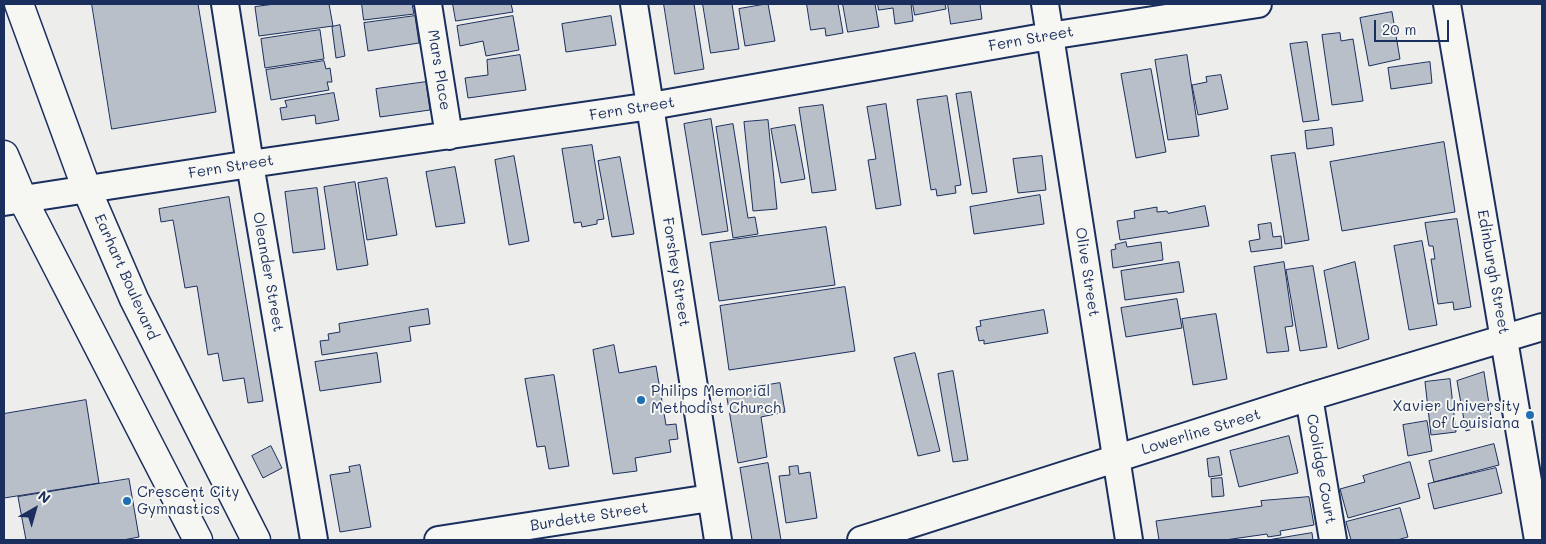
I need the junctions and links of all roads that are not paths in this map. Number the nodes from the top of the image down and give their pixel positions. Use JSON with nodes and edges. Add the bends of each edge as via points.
{"nodes":[{"id":1,"x":19,"y":4,"type":"edge"},
{"id":2,"x":226,"y":4,"type":"edge"},
{"id":3,"x":428,"y":4,"type":"edge"},
{"id":4,"x":634,"y":4,"type":"edge"},
{"id":5,"x":1045,"y":4,"type":"edge"},
{"id":6,"x":1258,"y":4,"type":"edge"},
{"id":7,"x":1446,"y":4,"type":"edge"},
{"id":8,"x":1050,"y":36,"type":"junction"},
{"id":9,"x":651,"y":106,"type":"junction"},
{"id":10,"x":449,"y":136,"type":"junction"},
{"id":11,"x":4,"y":155,"type":"edge"},
{"id":12,"x":250,"y":164,"type":"junction"},
{"id":13,"x":87,"y":190,"type":"junction"},
{"id":14,"x":13,"y":201,"type":"edge"},
{"id":15,"x":1542,"y":327,"type":"edge"},
{"id":16,"x":1505,"y":339,"type":"junction"},
{"id":17,"x":1310,"y":398,"type":"junction"},
{"id":18,"x":1116,"y":458,"type":"junction"},
{"id":19,"x":710,"y":498,"type":"junction"},
{"id":20,"x":198,"y":540,"type":"edge"},
{"id":21,"x":256,"y":540,"type":"edge"},
{"id":22,"x":314,"y":540,"type":"edge"},
{"id":23,"x":438,"y":540,"type":"edge"},
{"id":24,"x":718,"y":540,"type":"edge"},
{"id":25,"x":861,"y":540,"type":"edge"},
{"id":26,"x":1129,"y":540,"type":"edge"},
{"id":27,"x":1333,"y":540,"type":"edge"},
{"id":28,"x":1538,"y":540,"type":"edge"}],
"edges":[{"from":1,"to":13,"type":"main road","name":"Earhart Boulevard"},
{"from":2,"to":12,"type":"street","name":"Oleander Street"},
{"from":3,"to":10,"type":"street","name":"Mars Place"},
{"from":4,"to":9,"type":"street","name":"Forshey Street"},
{"from":5,"to":8,"type":"street","name":"Olive Street"},
{"from":6,"to":8,"type":"street","name":"Fern Street"},
{"from":7,"to":16,"type":"street","name":"Edinburgh Street"},
{"from":8,"to":9,"type":"street","name":"Fern Street"},
{"from":8,"to":18,"type":"street","name":"Olive Street"},
{"from":9,"to":10,"type":"street","name":"Fern Street"},
{"from":9,"to":19,"type":"street","name":"Forshey Street"},
{"from":10,"to":12,"type":"street","name":"Fern Street"},
{"from":11,"to":14,"type":"main road"},
{"from":12,"to":13,"type":"street","name":"Fern Street"},
{"from":12,"to":22,"type":"street","name":"Oleander Street"},
{"from":13,"to":14,"type":"street","name":"Fern Street"},
{"from":13,"to":21,"type":"main road","name":"Earhart Boulevard","via":[[134,300]]},
{"from":14,"to":20,"type":"main road"},
{"from":15,"to":16,"type":"street","name":"Lowerline Street"},
{"from":16,"to":17,"type":"street","name":"Lowerline Street"},
{"from":16,"to":28,"type":"street","name":"Edinburgh Street"},
{"from":17,"to":18,"type":"street","name":"Lowerline Street"},
{"from":17,"to":27,"type":"street","name":"Coolidge Court"},
{"from":18,"to":25,"type":"street","name":"Lowerline Street"},
{"from":18,"to":26,"type":"street","name":"Olive Street"},
{"from":19,"to":23,"type":"street","name":"Burdette Street"},
{"from":19,"to":24,"type":"street","name":"Forshey Street"}]}
